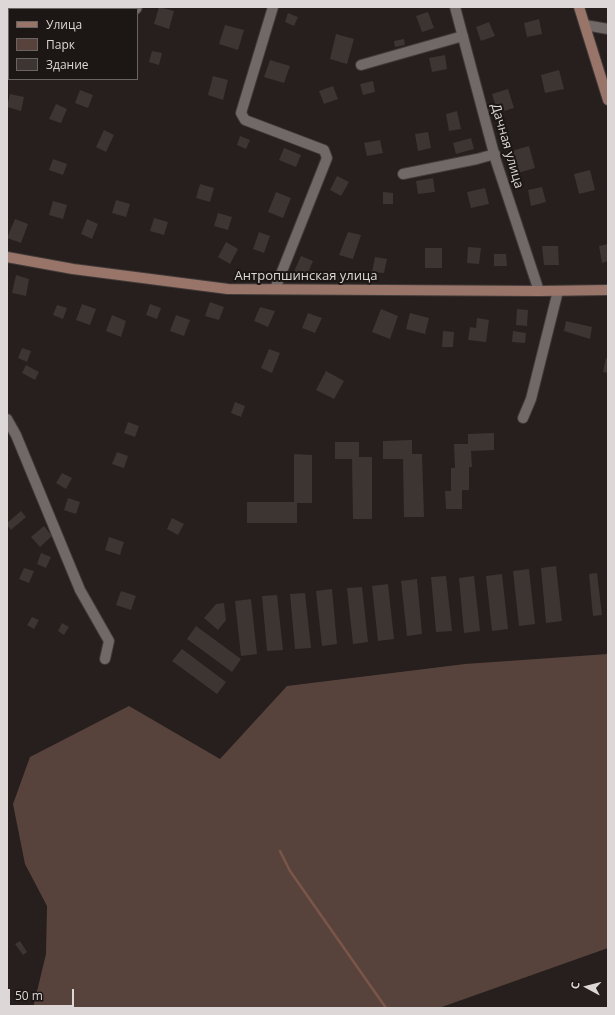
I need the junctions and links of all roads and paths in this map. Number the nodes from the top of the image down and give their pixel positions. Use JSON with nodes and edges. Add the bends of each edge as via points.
{"nodes":[{"id":1,"x":273,"y":7,"type":"edge"},
{"id":2,"x":454,"y":7,"type":"edge"},
{"id":3,"x":579,"y":7,"type":"edge"},
{"id":4,"x":585,"y":26,"type":"junction"},
{"id":5,"x":608,"y":29,"type":"edge"},
{"id":6,"x":463,"y":36,"type":"junction"},
{"id":7,"x":361,"y":65,"type":"dead end"},
{"id":8,"x":608,"y":100,"type":"edge"},
{"id":9,"x":495,"y":154,"type":"junction"},
{"id":10,"x":403,"y":174,"type":"dead end"},
{"id":11,"x":7,"y":257,"type":"edge"},
{"id":12,"x":275,"y":289,"type":"junction"},
{"id":13,"x":558,"y":290,"type":"junction"},
{"id":14,"x":608,"y":290,"type":"edge"},
{"id":15,"x":539,"y":291,"type":"junction"},
{"id":16,"x":523,"y":418,"type":"dead end"},
{"id":17,"x":7,"y":419,"type":"edge"},
{"id":18,"x":105,"y":659,"type":"dead end"}],
"edges":[{"from":1,"to":12,"type":"street","via":[[241,113],[245,120],[324,150],[327,158]]},
{"from":2,"to":6,"type":"street","name":"Дачная улица"},
{"from":3,"to":4,"type":"street"},
{"from":4,"to":5,"type":"street"},
{"from":4,"to":8,"type":"street"},
{"from":6,"to":7,"type":"street"},
{"from":6,"to":9,"type":"street","name":"Дачная улица"},
{"from":9,"to":10,"type":"street"},
{"from":9,"to":15,"type":"street","name":"Дачная улица"},
{"from":11,"to":12,"type":"street","name":"Антропшинская улица","via":[[228,289]]},
{"from":12,"to":15,"type":"street","name":"Антропшинская улица"},
{"from":13,"to":14,"type":"street","name":"Антропшинская улица"},
{"from":13,"to":15,"type":"street","name":"Антропшинская улица"},
{"from":13,"to":16,"type":"street","via":[[532,399]]},
{"from":17,"to":18,"type":"street","via":[[80,590],[109,641]]}]}
